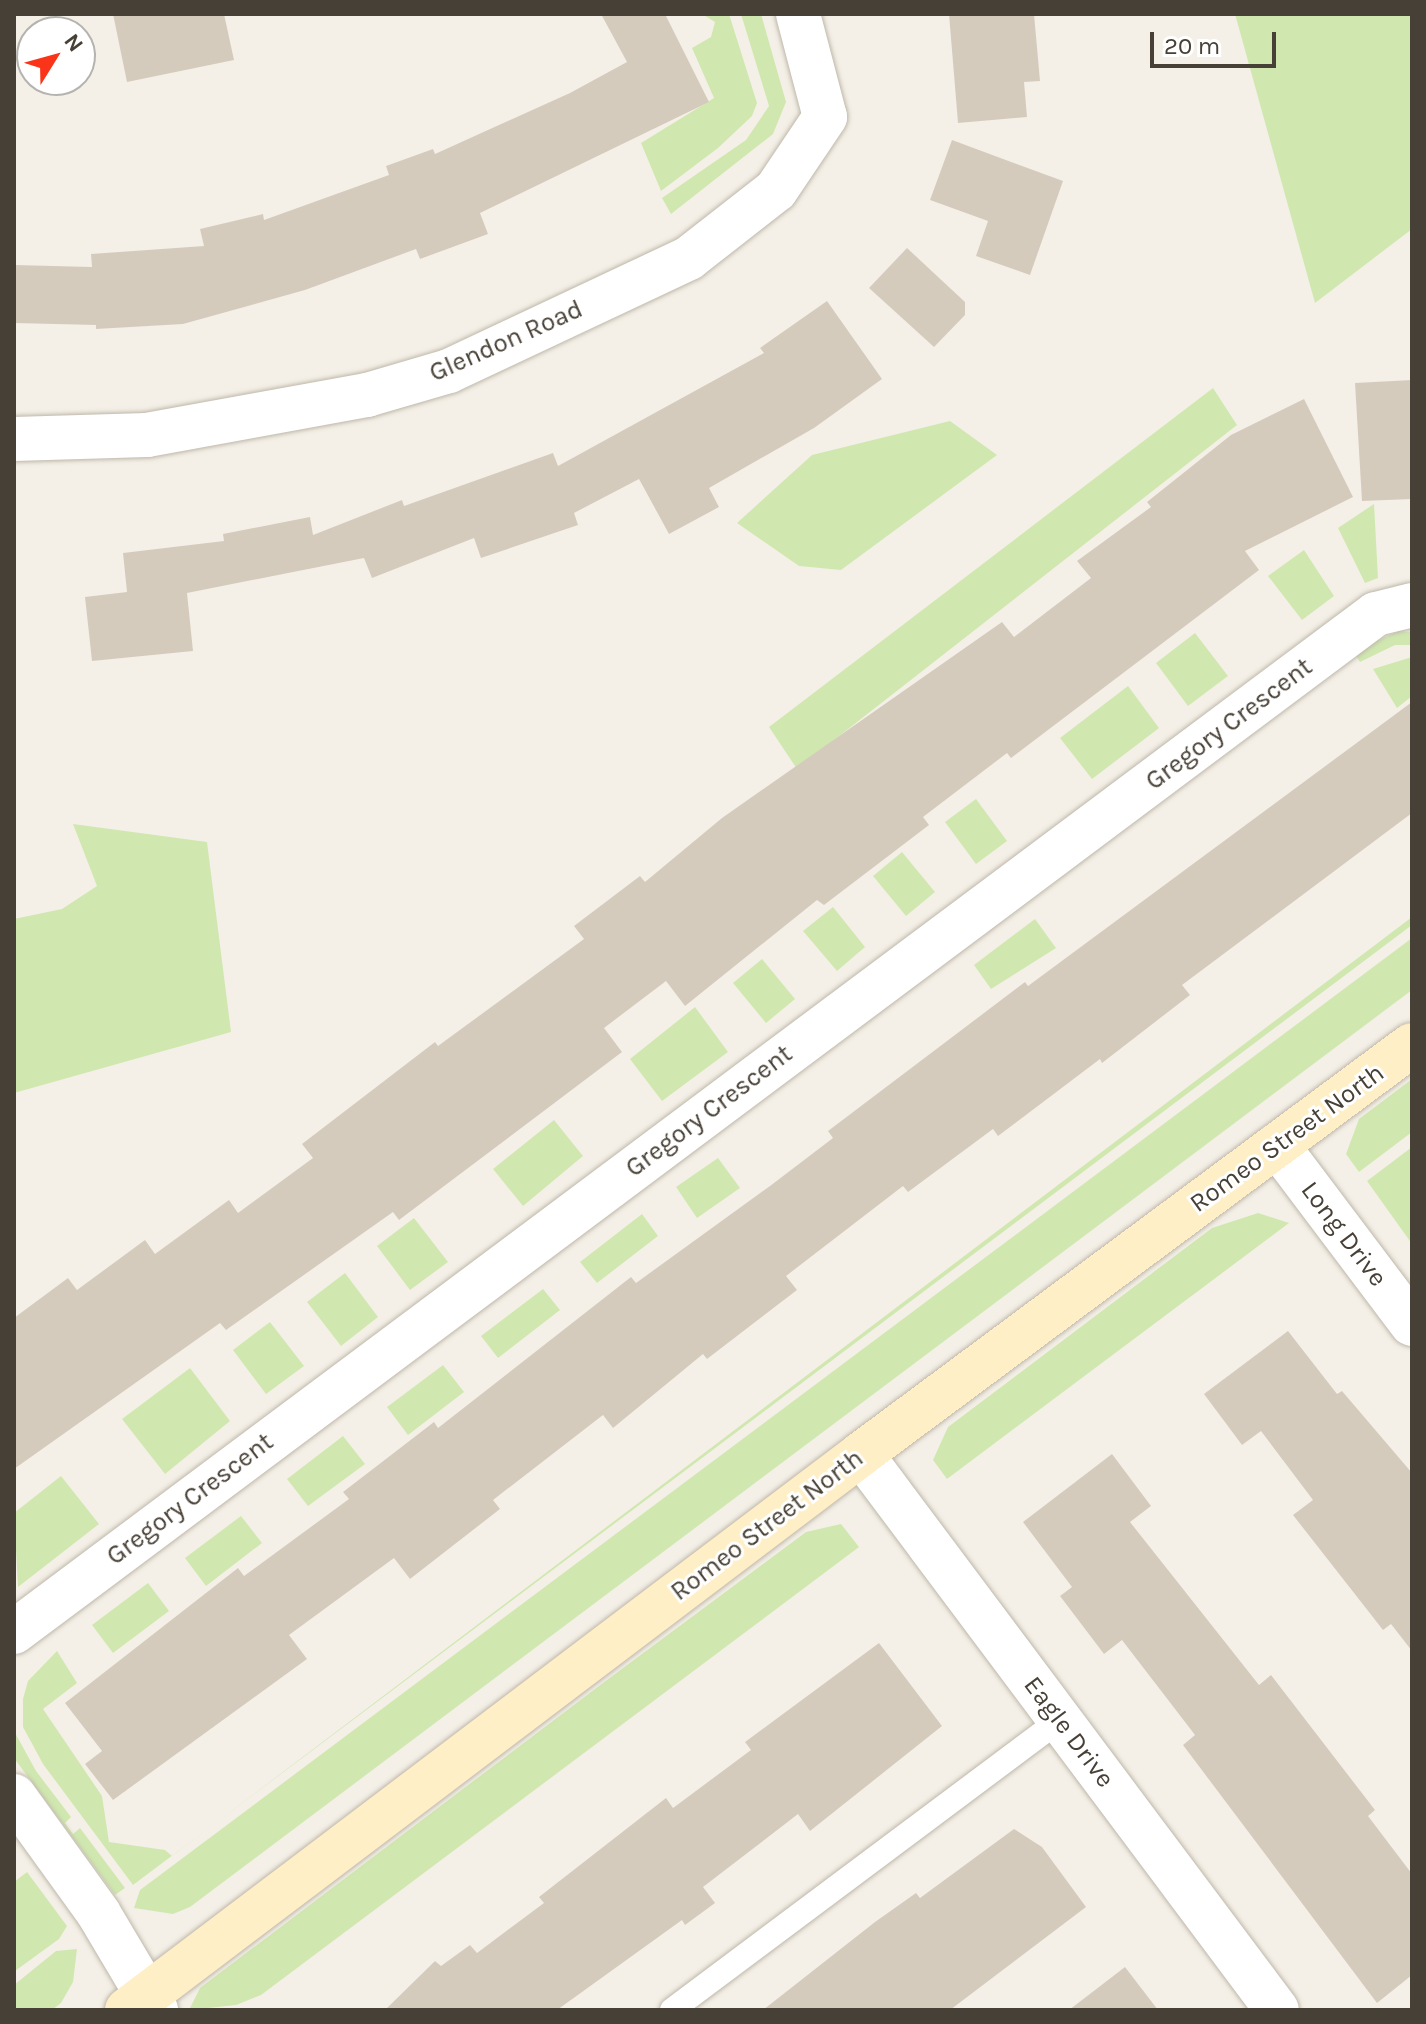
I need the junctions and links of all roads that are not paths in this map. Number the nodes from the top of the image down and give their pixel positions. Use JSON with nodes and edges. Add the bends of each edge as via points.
{"nodes":[{"id":1,"x":798,"y":14,"type":"edge"},
{"id":2,"x":14,"y":439,"type":"edge"},
{"id":3,"x":1412,"y":605,"type":"edge"},
{"id":4,"x":1412,"y":1045,"type":"edge"},
{"id":5,"x":1277,"y":1145,"type":"junction"},
{"id":6,"x":1412,"y":1324,"type":"edge"},
{"id":7,"x":861,"y":1454,"type":"junction"},
{"id":8,"x":14,"y":1632,"type":"edge"},
{"id":9,"x":1060,"y":1720,"type":"junction"},
{"id":10,"x":14,"y":1796,"type":"edge"},
{"id":11,"x":143,"y":2005,"type":"edge"},
{"id":12,"x":672,"y":2010,"type":"edge"},
{"id":13,"x":1277,"y":2010,"type":"edge"}],
"edges":[{"from":1,"to":2,"type":"street","name":"Glendon Road","via":[[825,117],[776,190],[689,258],[449,371],[367,395],[147,435]]},
{"from":3,"to":8,"type":"street","name":"Gregory Crescent","via":[[1376,614]]},
{"from":4,"to":5,"type":"main road","name":"Romeo Street North"},
{"from":5,"to":6,"type":"street","name":"Long Drive"},
{"from":5,"to":7,"type":"main road","name":"Romeo Street North"},
{"from":7,"to":9,"type":"street","name":"Eagle Drive"},
{"from":7,"to":11,"type":"main road","name":"Romeo Street North"},
{"from":9,"to":12,"type":"lane"},
{"from":9,"to":13,"type":"street","name":"Eagle Drive"},
{"from":10,"to":11,"type":"street","via":[[99,1914]]}]}
